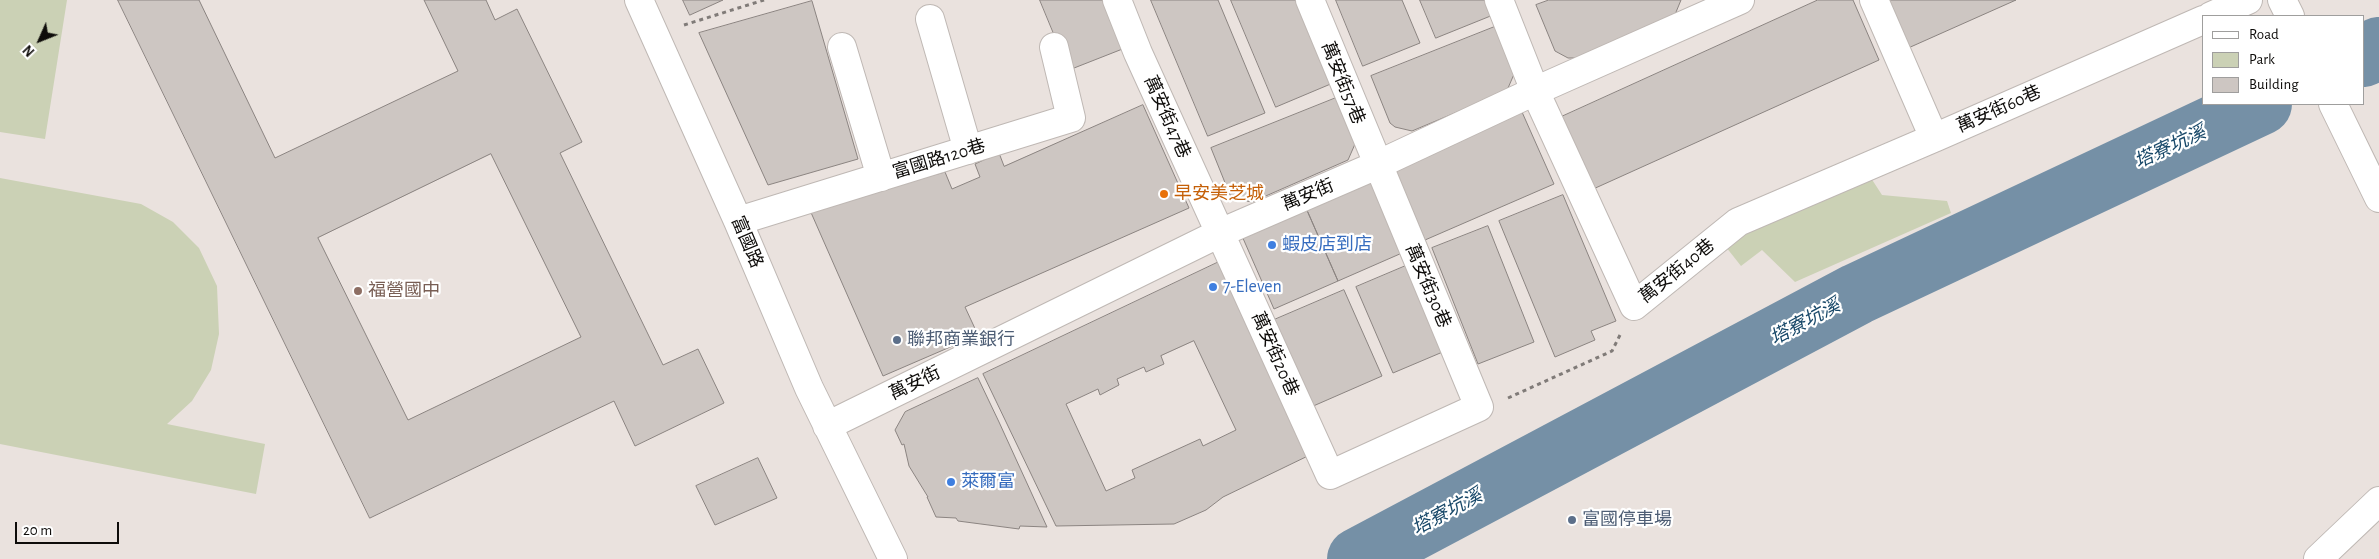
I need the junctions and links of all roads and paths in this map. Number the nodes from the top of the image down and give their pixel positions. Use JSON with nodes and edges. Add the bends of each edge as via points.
{"nodes":[{"id":1,"x":639,"y":0,"type":"edge"},
{"id":2,"x":764,"y":0,"type":"edge"},
{"id":3,"x":1117,"y":0,"type":"edge"},
{"id":4,"x":1310,"y":0,"type":"edge"},
{"id":5,"x":1498,"y":0,"type":"edge"},
{"id":6,"x":1740,"y":0,"type":"edge"},
{"id":7,"x":1874,"y":0,"type":"edge"},
{"id":8,"x":2248,"y":0,"type":"edge"},
{"id":9,"x":2282,"y":0,"type":"edge"},
{"id":10,"x":1701,"y":8,"type":"edge"},
{"id":11,"x":2213,"y":15,"type":"edge"},
{"id":12,"x":2290,"y":15,"type":"edge"},
{"id":13,"x":930,"y":19,"type":"dead end"},
{"id":14,"x":2202,"y":20,"type":"edge"},
{"id":15,"x":654,"y":34,"type":"junction"},
{"id":16,"x":842,"y":47,"type":"dead end"},
{"id":17,"x":1054,"y":47,"type":"dead end"},
{"id":18,"x":1535,"y":91,"type":"junction"},
{"id":19,"x":2333,"y":105,"type":"edge"},
{"id":20,"x":1934,"y":138,"type":"junction"},
{"id":21,"x":968,"y":150,"type":"junction"},
{"id":22,"x":1377,"y":165,"type":"junction"},
{"id":23,"x":881,"y":177,"type":"junction"},
{"id":24,"x":2379,"y":198,"type":"edge"},
{"id":25,"x":738,"y":220,"type":"junction"},
{"id":26,"x":1220,"y":233,"type":"junction"},
{"id":27,"x":1634,"y":306,"type":"junction"},
{"id":28,"x":1479,"y":407,"type":"junction"},
{"id":29,"x":827,"y":426,"type":"junction"},
{"id":30,"x":2379,"y":501,"type":"edge"},
{"id":31,"x":893,"y":559,"type":"edge"},
{"id":32,"x":2318,"y":559,"type":"edge"}],
"edges":[{"from":1,"to":15,"type":"street","name":"富國路"},
{"from":2,"to":15,"type":"path"},
{"from":3,"to":26,"type":"street","name":"萬安街47巷"},
{"from":4,"to":22,"type":"street","name":"萬安街57巷"},
{"from":5,"to":18,"type":"street","name":"萬安街40巷"},
{"from":6,"to":10,"type":"street","name":"萬安街"},
{"from":7,"to":20,"type":"street"},
{"from":8,"to":11,"type":"street"},
{"from":9,"to":12,"type":"street"},
{"from":10,"to":18,"type":"street","name":"萬安街"},
{"from":13,"to":21,"type":"street"},
{"from":14,"to":20,"type":"street","name":"萬安街60巷"},
{"from":15,"to":25,"type":"street","name":"富國路"},
{"from":16,"to":23,"type":"street"},
{"from":17,"to":21,"type":"street","name":"富國路120巷","via":[[1071,118]]},
{"from":18,"to":22,"type":"street","name":"萬安街"},
{"from":18,"to":27,"type":"street","name":"萬安街40巷"},
{"from":19,"to":24,"type":"street"},
{"from":20,"to":27,"type":"street","name":"萬安街40巷","via":[[1738,222]]},
{"from":21,"to":23,"type":"street","name":"富國路120巷"},
{"from":22,"to":26,"type":"street","name":"萬安街"},
{"from":22,"to":28,"type":"street","name":"萬安街30巷"},
{"from":23,"to":25,"type":"street","name":"富國路120巷"},
{"from":25,"to":29,"type":"street","name":"富國路"},
{"from":26,"to":28,"type":"street","name":"萬安街20巷","via":[[1330,475]]},
{"from":26,"to":29,"type":"street","name":"萬安街"},
{"from":27,"to":28,"type":"path","via":[[1612,351],[1516,396]]},
{"from":29,"to":31,"type":"street","name":"富國路"},
{"from":30,"to":32,"type":"street"}]}
